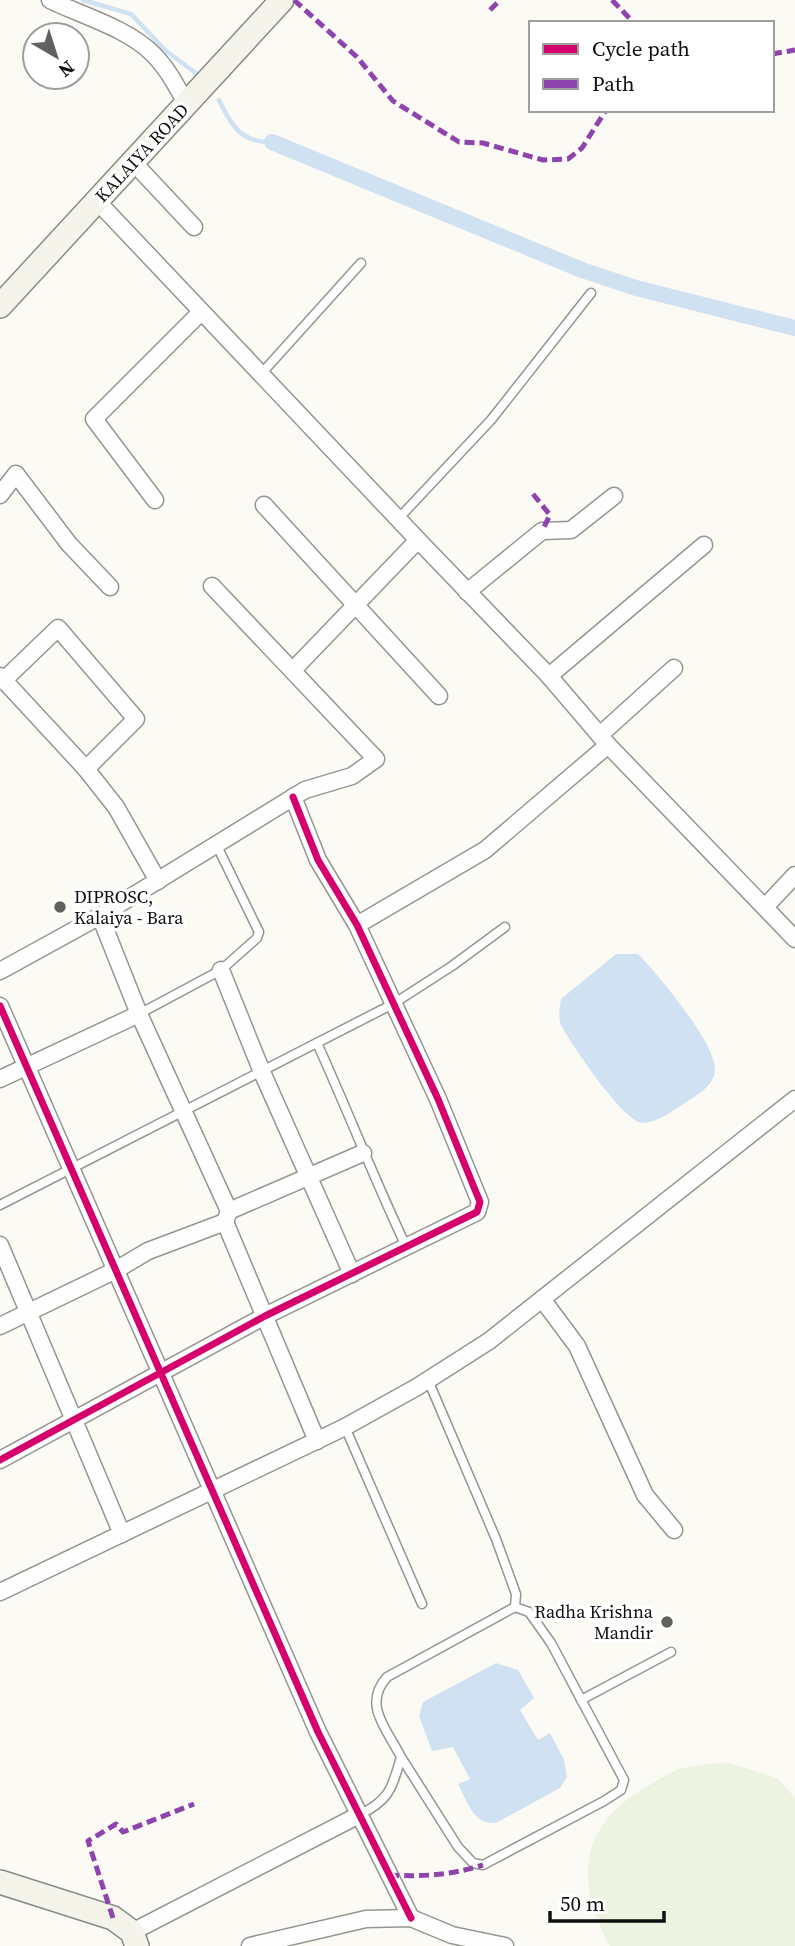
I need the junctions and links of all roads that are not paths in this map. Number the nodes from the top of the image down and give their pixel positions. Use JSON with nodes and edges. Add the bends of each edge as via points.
{"nodes":[{"id":1,"x":51,"y":0,"type":"edge"},
{"id":2,"x":282,"y":0,"type":"edge"},
{"id":3,"x":187,"y":105,"type":"junction"},
{"id":4,"x":133,"y":162,"type":"junction"},
{"id":5,"x":97,"y":201,"type":"junction"},
{"id":6,"x":194,"y":227,"type":"dead end"},
{"id":7,"x":361,"y":263,"type":"dead end"},
{"id":8,"x":591,"y":293,"type":"dead end"},
{"id":9,"x":0,"y":306,"type":"edge"},
{"id":10,"x":201,"y":312,"type":"junction"},
{"id":11,"x":261,"y":374,"type":"junction"},
{"id":12,"x":0,"y":495,"type":"edge"},
{"id":13,"x":614,"y":496,"type":"dead end"},
{"id":14,"x":155,"y":500,"type":"dead end"},
{"id":15,"x":264,"y":505,"type":"dead end"},
{"id":16,"x":399,"y":518,"type":"junction"},
{"id":17,"x":418,"y":540,"type":"junction"},
{"id":18,"x":704,"y":545,"type":"dead end"},
{"id":19,"x":212,"y":586,"type":"dead end"},
{"id":20,"x":110,"y":587,"type":"dead end"},
{"id":21,"x":467,"y":592,"type":"junction"},
{"id":22,"x":354,"y":606,"type":"junction"},
{"id":23,"x":674,"y":668,"type":"dead end"},
{"id":24,"x":294,"y":669,"type":"junction"},
{"id":25,"x":549,"y":676,"type":"junction"},
{"id":26,"x":2,"y":678,"type":"edge"},
{"id":27,"x":439,"y":696,"type":"dead end"},
{"id":28,"x":604,"y":740,"type":"junction"},
{"id":29,"x":86,"y":769,"type":"junction"},
{"id":30,"x":293,"y":797,"type":"junction"},
{"id":31,"x":216,"y":844,"type":"junction"},
{"id":32,"x":795,"y":875,"type":"edge"},
{"id":33,"x":158,"y":881,"type":"junction"},
{"id":34,"x":766,"y":906,"type":"junction"},
{"id":35,"x":100,"y":916,"type":"junction"},
{"id":36,"x":357,"y":925,"type":"junction"},
{"id":37,"x":505,"y":927,"type":"dead end"},
{"id":38,"x":795,"y":939,"type":"edge"},
{"id":39,"x":221,"y":970,"type":"junction"},
{"id":40,"x":0,"y":971,"type":"edge"},
{"id":41,"x":393,"y":1004,"type":"junction"},
{"id":42,"x":0,"y":1006,"type":"edge"},
{"id":43,"x":139,"y":1014,"type":"junction"},
{"id":44,"x":317,"y":1043,"type":"junction"},
{"id":45,"x":25,"y":1067,"type":"junction"},
{"id":46,"x":262,"y":1072,"type":"junction"},
{"id":47,"x":0,"y":1079,"type":"edge"},
{"id":48,"x":795,"y":1099,"type":"edge"},
{"id":49,"x":183,"y":1112,"type":"junction"},
{"id":50,"x":363,"y":1153,"type":"junction"},
{"id":51,"x":72,"y":1170,"type":"junction"},
{"id":52,"x":311,"y":1175,"type":"junction"},
{"id":53,"x":0,"y":1205,"type":"edge"},
{"id":54,"x":227,"y":1216,"type":"junction"},
{"id":55,"x":0,"y":1245,"type":"edge"},
{"id":56,"x":406,"y":1246,"type":"junction"},
{"id":57,"x":117,"y":1270,"type":"junction"},
{"id":58,"x":352,"y":1274,"type":"junction"},
{"id":59,"x":542,"y":1299,"type":"junction"},
{"id":60,"x":29,"y":1313,"type":"junction"},
{"id":61,"x":265,"y":1316,"type":"junction"},
{"id":62,"x":0,"y":1326,"type":"edge"},
{"id":63,"x":158,"y":1372,"type":"junction"},
{"id":64,"x":428,"y":1380,"type":"junction"},
{"id":65,"x":74,"y":1419,"type":"junction"},
{"id":66,"x":345,"y":1427,"type":"junction"},
{"id":67,"x":317,"y":1441,"type":"junction"},
{"id":68,"x":0,"y":1460,"type":"edge"},
{"id":69,"x":213,"y":1492,"type":"junction"},
{"id":70,"x":674,"y":1530,"type":"dead end"},
{"id":71,"x":122,"y":1534,"type":"junction"},
{"id":72,"x":0,"y":1592,"type":"edge"},
{"id":73,"x":422,"y":1604,"type":"dead end"},
{"id":74,"x":515,"y":1607,"type":"junction"},
{"id":75,"x":671,"y":1652,"type":"dead end"},
{"id":76,"x":581,"y":1700,"type":"junction"},
{"id":77,"x":401,"y":1757,"type":"junction"},
{"id":78,"x":359,"y":1815,"type":"junction"},
{"id":79,"x":0,"y":1882,"type":"edge"},
{"id":80,"x":411,"y":1918,"type":"junction"},
{"id":81,"x":134,"y":1939,"type":"edge"},
{"id":82,"x":266,"y":1944,"type":"edge"},
{"id":83,"x":250,"y":1946,"type":"edge"},
{"id":84,"x":505,"y":1946,"type":"edge"}],
"edges":[{"from":1,"to":3,"type":"street","via":[[123,33],[151,52]]},
{"from":2,"to":3,"type":"main road","name":"KALAIYA ROAD"},
{"from":3,"to":4,"type":"main road","name":"KALAIYA ROAD"},
{"from":4,"to":5,"type":"main road","name":"KALAIYA ROAD"},
{"from":4,"to":6,"type":"street"},
{"from":5,"to":9,"type":"main road","name":"KALAIYA ROAD"},
{"from":5,"to":10,"type":"street"},
{"from":7,"to":11,"type":"lane"},
{"from":8,"to":16,"type":"lane","via":[[491,419]]},
{"from":10,"to":11,"type":"street"},
{"from":10,"to":14,"type":"street","via":[[94,419]]},
{"from":11,"to":16,"type":"street"},
{"from":12,"to":20,"type":"street","via":[[16,474],[69,544]]},
{"from":13,"to":21,"type":"street","via":[[571,530],[542,531]]},
{"from":15,"to":22,"type":"street"},
{"from":16,"to":17,"type":"street"},
{"from":17,"to":21,"type":"street"},
{"from":17,"to":22,"type":"street"},
{"from":18,"to":25,"type":"street"},
{"from":19,"to":24,"type":"street"},
{"from":21,"to":25,"type":"street"},
{"from":22,"to":24,"type":"street"},
{"from":22,"to":27,"type":"street"},
{"from":23,"to":28,"type":"street"},
{"from":24,"to":30,"type":"street","via":[[376,759],[352,776]]},
{"from":25,"to":28,"type":"street"},
{"from":26,"to":29,"type":"street"},
{"from":26,"to":29,"type":"street","via":[[58,628],[136,719]]},
{"from":28,"to":34,"type":"street"},
{"from":28,"to":36,"type":"street","via":[[485,850]]},
{"from":29,"to":33,"type":"street","via":[[116,807]]},
{"from":30,"to":31,"type":"street"},
{"from":30,"to":36,"type":"street","via":[[318,860]]},
{"from":31,"to":33,"type":"street"},
{"from":31,"to":39,"type":"lane","via":[[259,932],[252,944]]},
{"from":32,"to":34,"type":"street"},
{"from":33,"to":35,"type":"street"},
{"from":34,"to":38,"type":"street"},
{"from":35,"to":40,"type":"street"},
{"from":35,"to":43,"type":"street"},
{"from":36,"to":41,"type":"street"},
{"from":37,"to":41,"type":"lane"},
{"from":39,"to":43,"type":"lane"},
{"from":39,"to":46,"type":"street"},
{"from":41,"to":44,"type":"lane"},
{"from":41,"to":56,"type":"street","via":[[480,1202],[477,1212]]},
{"from":42,"to":45,"type":"street"},
{"from":43,"to":45,"type":"street"},
{"from":43,"to":49,"type":"street"},
{"from":44,"to":46,"type":"lane"},
{"from":44,"to":50,"type":"lane"},
{"from":45,"to":47,"type":"street"},
{"from":45,"to":51,"type":"street"},
{"from":46,"to":49,"type":"lane"},
{"from":46,"to":52,"type":"street"},
{"from":48,"to":59,"type":"street"},
{"from":49,"to":51,"type":"lane"},
{"from":49,"to":54,"type":"street"},
{"from":50,"to":52,"type":"street"},
{"from":50,"to":56,"type":"lane"},
{"from":51,"to":53,"type":"lane"},
{"from":51,"to":57,"type":"street"},
{"from":52,"to":54,"type":"street"},
{"from":52,"to":58,"type":"street"},
{"from":54,"to":57,"type":"street"},
{"from":54,"to":61,"type":"street"},
{"from":55,"to":60,"type":"street"},
{"from":56,"to":58,"type":"street"},
{"from":57,"to":60,"type":"street"},
{"from":57,"to":63,"type":"street"},
{"from":58,"to":61,"type":"street"},
{"from":59,"to":64,"type":"street","via":[[489,1341]]},
{"from":59,"to":70,"type":"street","via":[[577,1346],[645,1495]]},
{"from":60,"to":62,"type":"street"},
{"from":60,"to":65,"type":"street"},
{"from":61,"to":63,"type":"street"},
{"from":61,"to":67,"type":"street"},
{"from":63,"to":65,"type":"street"},
{"from":63,"to":69,"type":"street"},
{"from":64,"to":66,"type":"street"},
{"from":64,"to":74,"type":"lane","via":[[496,1539],[516,1594]]},
{"from":65,"to":68,"type":"street"},
{"from":65,"to":71,"type":"street"},
{"from":66,"to":67,"type":"street"},
{"from":66,"to":73,"type":"lane"},
{"from":67,"to":69,"type":"street"},
{"from":69,"to":71,"type":"street"},
{"from":69,"to":78,"type":"street"},
{"from":71,"to":72,"type":"street"},
{"from":74,"to":76,"type":"lane","via":[[528,1612],[551,1643]]},
{"from":74,"to":77,"type":"lane","via":[[387,1677],[377,1688],[375,1710]]},
{"from":75,"to":76,"type":"lane"},
{"from":76,"to":77,"type":"lane","via":[[624,1780],[621,1790],[483,1865],[473,1863],[458,1847]]},
{"from":77,"to":78,"type":"lane","via":[[391,1790],[379,1805]]},
{"from":78,"to":80,"type":"street"},
{"from":78,"to":81,"type":"street"},
{"from":79,"to":81,"type":"main road","via":[[113,1918]]},
{"from":80,"to":82,"type":"street","via":[[366,1919]]},
{"from":80,"to":84,"type":"street","via":[[452,1935]]},
{"from":82,"to":83,"type":"street"}]}
